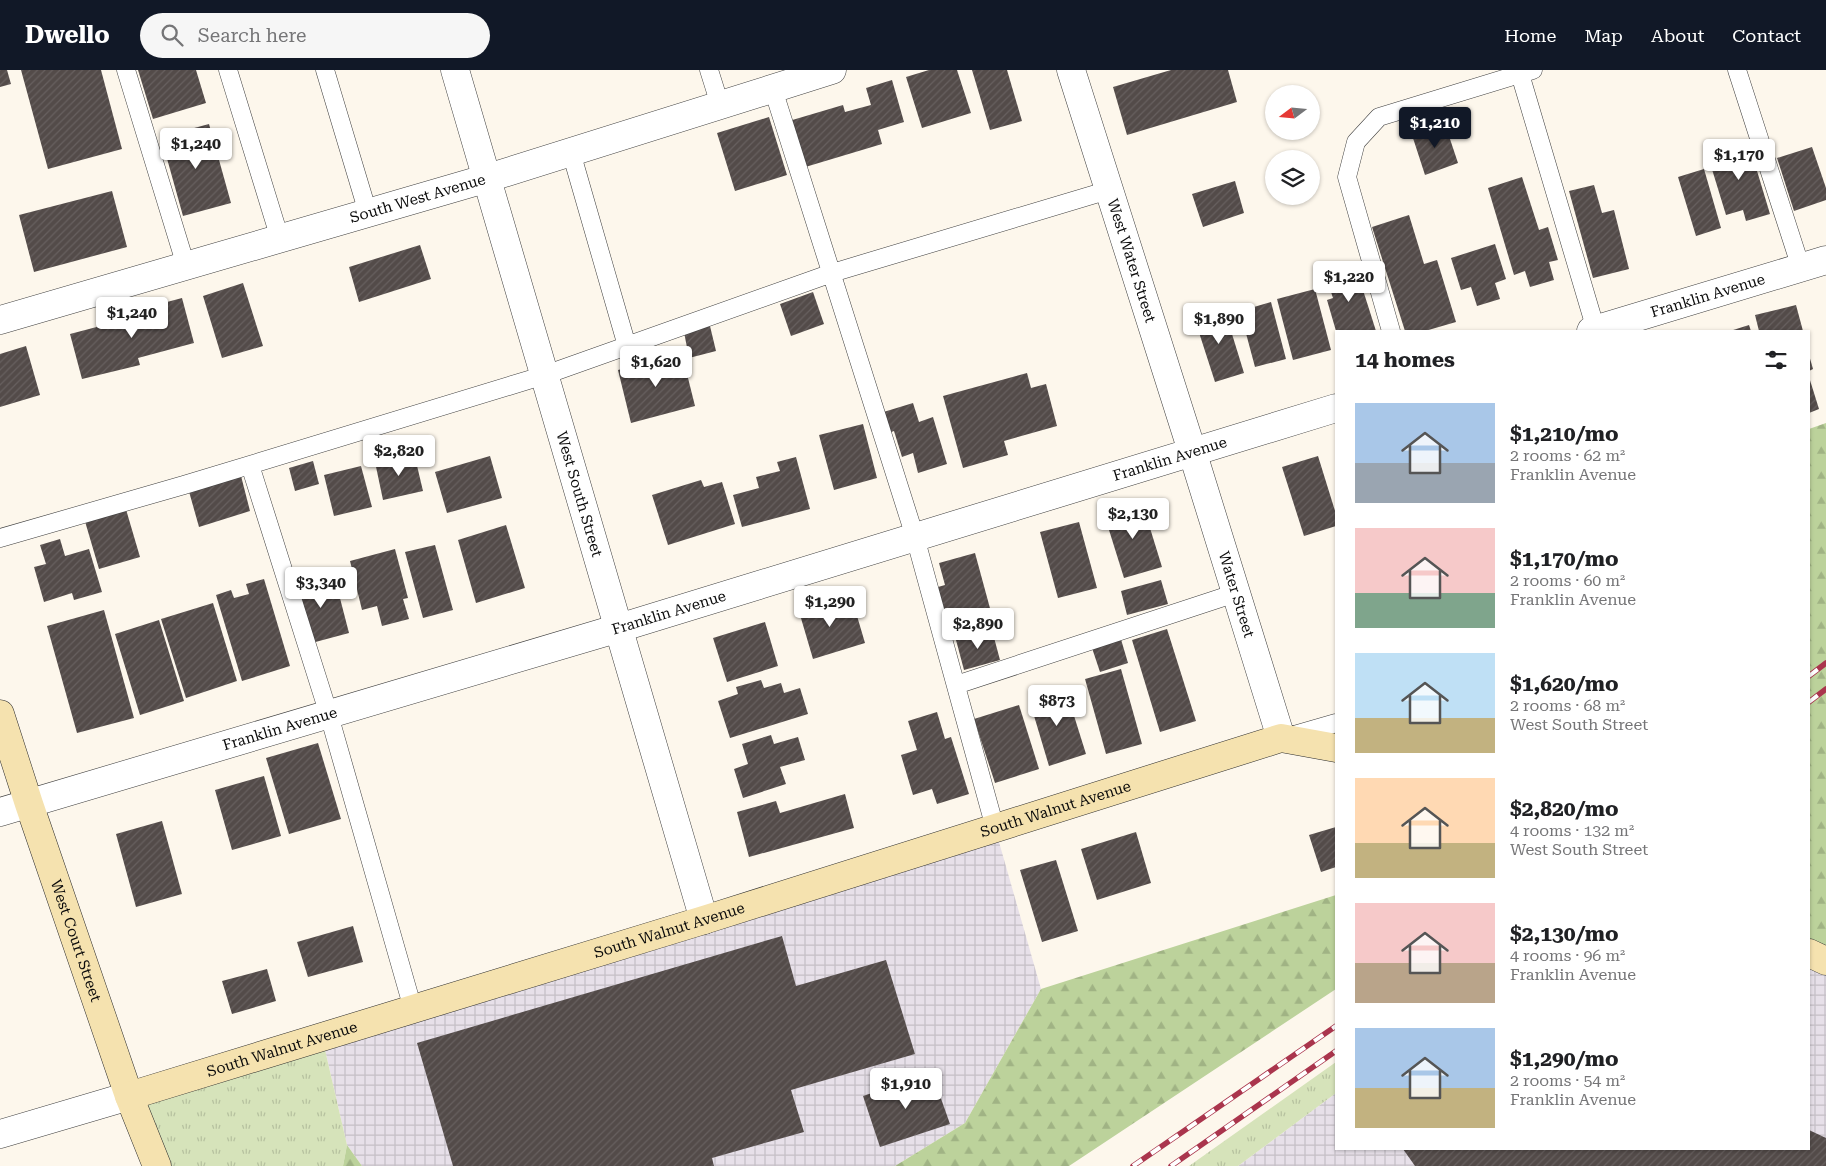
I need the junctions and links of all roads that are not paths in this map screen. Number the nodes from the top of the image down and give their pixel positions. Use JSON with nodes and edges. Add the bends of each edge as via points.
{"nodes":[{"id":1,"x":126,"y":70,"type":"edge"},
{"id":2,"x":228,"y":70,"type":"edge"},
{"id":3,"x":325,"y":70,"type":"edge"},
{"id":4,"x":455,"y":70,"type":"edge"},
{"id":5,"x":709,"y":70,"type":"edge"},
{"id":6,"x":832,"y":70,"type":"edge"},
{"id":7,"x":1071,"y":70,"type":"edge"},
{"id":8,"x":1737,"y":70,"type":"edge"},
{"id":9,"x":1526,"y":72,"type":"edge"},
{"id":10,"x":773,"y":88,"type":"junction"},
{"id":11,"x":720,"y":105,"type":"junction"},
{"id":12,"x":571,"y":152,"type":"junction"},
{"id":13,"x":488,"y":178,"type":"junction"},
{"id":14,"x":1110,"y":190,"type":"junction"},
{"id":15,"x":368,"y":213,"type":"junction"},
{"id":16,"x":280,"y":239,"type":"junction"},
{"id":17,"x":1813,"y":264,"type":"edge"},
{"id":18,"x":186,"y":266,"type":"junction"},
{"id":19,"x":832,"y":273,"type":"junction"},
{"id":20,"x":0,"y":320,"type":"edge"},
{"id":21,"x":1391,"y":330,"type":"edge"},
{"id":22,"x":1600,"y":330,"type":"edge"},
{"id":23,"x":627,"y":346,"type":"junction"},
{"id":24,"x":545,"y":375,"type":"junction"},
{"id":25,"x":1335,"y":408,"type":"edge"},
{"id":26,"x":1192,"y":451,"type":"junction"},
{"id":27,"x":250,"y":465,"type":"junction"},
{"id":28,"x":915,"y":537,"type":"junction"},
{"id":29,"x":0,"y":538,"type":"edge"},
{"id":30,"x":1236,"y":593,"type":"junction"},
{"id":31,"x":619,"y":628,"type":"junction"},
{"id":32,"x":956,"y":685,"type":"junction"},
{"id":33,"x":0,"y":714,"type":"edge"},
{"id":34,"x":329,"y":715,"type":"junction"},
{"id":35,"x":1335,"y":723,"type":"edge"},
{"id":36,"x":1281,"y":738,"type":"junction"},
{"id":37,"x":1335,"y":748,"type":"edge"},
{"id":38,"x":29,"y":804,"type":"junction"},
{"id":39,"x":0,"y":812,"type":"edge"},
{"id":40,"x":995,"y":828,"type":"junction"},
{"id":41,"x":704,"y":920,"type":"junction"},
{"id":42,"x":1810,"y":953,"type":"edge"},
{"id":43,"x":1826,"y":961,"type":"edge"},
{"id":44,"x":413,"y":1009,"type":"junction"},
{"id":45,"x":129,"y":1096,"type":"junction"},
{"id":46,"x":0,"y":1134,"type":"edge"},
{"id":47,"x":157,"y":1166,"type":"edge"}],
"edges":[{"from":1,"to":18,"type":"lane"},
{"from":2,"to":16,"type":"lane"},
{"from":3,"to":15,"type":"lane"},
{"from":4,"to":13,"type":"street","name":"West South Street"},
{"from":5,"to":11,"type":"lane"},
{"from":6,"to":10,"type":"street","name":"South West Avenue"},
{"from":7,"to":14,"type":"street","name":"West Water Street"},
{"from":8,"to":17,"type":"lane"},
{"from":9,"to":21,"type":"lane","via":[[1379,117],[1356,142],[1347,177]]},
{"from":9,"to":22,"type":"lane"},
{"from":10,"to":11,"type":"street","name":"South West Avenue"},
{"from":10,"to":19,"type":"lane"},
{"from":11,"to":12,"type":"street","name":"South West Avenue"},
{"from":12,"to":13,"type":"street","name":"South West Avenue"},
{"from":12,"to":23,"type":"lane"},
{"from":13,"to":15,"type":"street","name":"South West Avenue"},
{"from":13,"to":24,"type":"street","name":"West South Street"},
{"from":14,"to":19,"type":"lane"},
{"from":14,"to":26,"type":"street","name":"West Water Street"},
{"from":15,"to":16,"type":"street","name":"South West Avenue"},
{"from":16,"to":18,"type":"street","name":"South West Avenue"},
{"from":17,"to":22,"type":"street","name":"Franklin Avenue"},
{"from":18,"to":20,"type":"street","name":"South West Avenue"},
{"from":19,"to":23,"type":"lane"},
{"from":19,"to":28,"type":"lane"},
{"from":23,"to":24,"type":"lane"},
{"from":24,"to":27,"type":"lane"},
{"from":24,"to":31,"type":"street","name":"West South Street"},
{"from":25,"to":26,"type":"street","name":"Franklin Avenue"},
{"from":26,"to":28,"type":"street","name":"Franklin Avenue"},
{"from":26,"to":30,"type":"street","name":"Water Street"},
{"from":27,"to":29,"type":"lane"},
{"from":27,"to":34,"type":"lane"},
{"from":28,"to":31,"type":"street","name":"Franklin Avenue"},
{"from":28,"to":32,"type":"lane"},
{"from":30,"to":32,"type":"lane"},
{"from":30,"to":36,"type":"street","name":"Water Street"},
{"from":31,"to":34,"type":"street","name":"Franklin Avenue"},
{"from":31,"to":41,"type":"street","name":"West South Street"},
{"from":32,"to":40,"type":"lane"},
{"from":33,"to":38,"type":"main road","name":"West Court Street"},
{"from":34,"to":38,"type":"street","name":"Franklin Avenue"},
{"from":34,"to":44,"type":"lane"},
{"from":35,"to":36,"type":"lane","name":"South Walnut Avenue"},
{"from":36,"to":37,"type":"main road"},
{"from":36,"to":40,"type":"main road","name":"South Walnut Avenue"},
{"from":38,"to":39,"type":"street","name":"Franklin Avenue"},
{"from":38,"to":45,"type":"main road","name":"West Court Street"},
{"from":40,"to":41,"type":"main road","name":"South Walnut Avenue"},
{"from":41,"to":44,"type":"main road","name":"South Walnut Avenue"},
{"from":42,"to":43,"type":"main road"},
{"from":44,"to":45,"type":"main road","name":"South Walnut Avenue"},
{"from":45,"to":46,"type":"street","name":"South Walnut Avenue"},
{"from":45,"to":47,"type":"main road","name":"West Court Street"}]}
